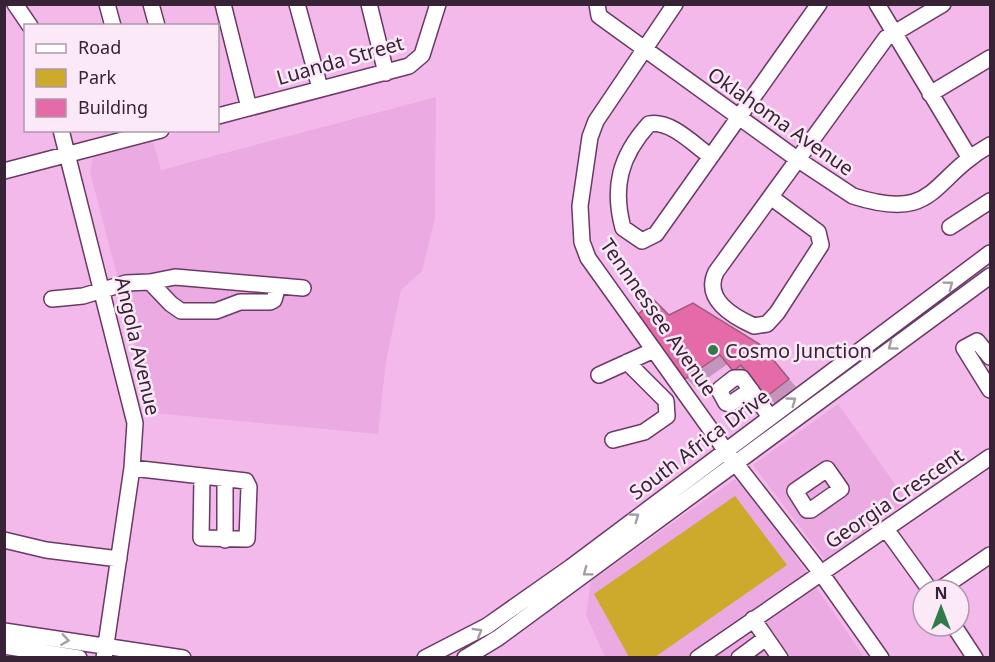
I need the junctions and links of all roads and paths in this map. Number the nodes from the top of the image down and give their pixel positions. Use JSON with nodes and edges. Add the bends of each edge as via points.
{"nodes":[{"id":1,"x":15,"y":4,"type":"edge"},
{"id":2,"x":107,"y":4,"type":"edge"},
{"id":3,"x":151,"y":4,"type":"edge"},
{"id":4,"x":223,"y":4,"type":"edge"},
{"id":5,"x":297,"y":4,"type":"edge"},
{"id":6,"x":369,"y":4,"type":"edge"},
{"id":7,"x":438,"y":4,"type":"edge"},
{"id":8,"x":597,"y":4,"type":"edge"},
{"id":9,"x":675,"y":4,"type":"edge"},
{"id":10,"x":819,"y":4,"type":"edge"},
{"id":11,"x":877,"y":4,"type":"edge"},
{"id":12,"x":943,"y":4,"type":"edge"},
{"id":13,"x":29,"y":24,"type":"edge"},
{"id":14,"x":112,"y":24,"type":"edge"},
{"id":15,"x":156,"y":24,"type":"edge"},
{"id":16,"x":893,"y":33,"type":"junction"},
{"id":17,"x":643,"y":49,"type":"junction"},
{"id":18,"x":990,"y":58,"type":"edge"},
{"id":19,"x":386,"y":73,"type":"junction"},
{"id":20,"x":320,"y":88,"type":"junction"},
{"id":21,"x":930,"y":94,"type":"junction"},
{"id":22,"x":249,"y":108,"type":"junction"},
{"id":23,"x":219,"y":116,"type":"edge"},
{"id":24,"x":740,"y":118,"type":"junction"},
{"id":25,"x":61,"y":132,"type":"edge"},
{"id":26,"x":140,"y":133,"type":"edge"},
{"id":27,"x":990,"y":145,"type":"edge"},
{"id":28,"x":67,"y":155,"type":"junction"},
{"id":29,"x":710,"y":156,"type":"junction"},
{"id":30,"x":969,"y":157,"type":"junction"},
{"id":31,"x":797,"y":159,"type":"junction"},
{"id":32,"x":4,"y":171,"type":"edge"},
{"id":33,"x":772,"y":198,"type":"junction"},
{"id":34,"x":990,"y":201,"type":"edge"},
{"id":35,"x":950,"y":227,"type":"dead end"},
{"id":36,"x":990,"y":253,"type":"edge"},
{"id":37,"x":990,"y":276,"type":"edge"},
{"id":38,"x":231,"y":281,"type":"junction"},
{"id":39,"x":150,"y":282,"type":"junction"},
{"id":40,"x":278,"y":286,"type":"junction"},
{"id":41,"x":303,"y":288,"type":"dead end"},
{"id":42,"x":104,"y":290,"type":"junction"},
{"id":43,"x":52,"y":299,"type":"dead end"},
{"id":44,"x":231,"y":304,"type":"junction"},
{"id":45,"x":654,"y":350,"type":"junction"},
{"id":46,"x":990,"y":357,"type":"edge"},
{"id":47,"x":627,"y":362,"type":"junction"},
{"id":48,"x":599,"y":375,"type":"dead end"},
{"id":49,"x":751,"y":390,"type":"dead end"},
{"id":50,"x":990,"y":391,"type":"edge"},
{"id":51,"x":770,"y":417,"type":"junction"},
{"id":52,"x":613,"y":440,"type":"dead end"},
{"id":53,"x":731,"y":457,"type":"junction"},
{"id":54,"x":990,"y":457,"type":"edge"},
{"id":55,"x":132,"y":468,"type":"junction"},
{"id":56,"x":202,"y":477,"type":"junction"},
{"id":57,"x":225,"y":479,"type":"junction"},
{"id":58,"x":799,"y":501,"type":"dead end"},
{"id":59,"x":777,"y":517,"type":"junction"},
{"id":60,"x":886,"y":529,"type":"junction"},
{"id":61,"x":4,"y":540,"type":"edge"},
{"id":62,"x":225,"y":540,"type":"junction"},
{"id":63,"x":990,"y":555,"type":"edge"},
{"id":64,"x":119,"y":558,"type":"junction"},
{"id":65,"x":821,"y":573,"type":"junction"},
{"id":66,"x":921,"y":578,"type":"edge"},
{"id":67,"x":956,"y":578,"type":"edge"},
{"id":68,"x":753,"y":619,"type":"junction"},
{"id":69,"x":4,"y":631,"type":"edge"},
{"id":70,"x":766,"y":638,"type":"junction"},
{"id":71,"x":962,"y":638,"type":"edge"},
{"id":72,"x":4,"y":646,"type":"edge"},
{"id":73,"x":105,"y":651,"type":"edge"},
{"id":74,"x":79,"y":657,"type":"edge"},
{"id":75,"x":183,"y":657,"type":"edge"},
{"id":76,"x":425,"y":657,"type":"edge"},
{"id":77,"x":465,"y":657,"type":"edge"},
{"id":78,"x":698,"y":657,"type":"edge"},
{"id":79,"x":740,"y":657,"type":"edge"},
{"id":80,"x":780,"y":657,"type":"edge"},
{"id":81,"x":881,"y":657,"type":"edge"},
{"id":82,"x":975,"y":657,"type":"edge"}],
"edges":[{"from":1,"to":13,"type":"street"},
{"from":2,"to":14,"type":"street"},
{"from":3,"to":15,"type":"street"},
{"from":4,"to":22,"type":"street"},
{"from":5,"to":20,"type":"street"},
{"from":6,"to":19,"type":"street"},
{"from":7,"to":19,"type":"street","name":"Luanda Street","via":[[422,56],[409,66]]},
{"from":8,"to":17,"type":"street","name":"Oklahoma Avenue","via":[[600,16]]},
{"from":9,"to":17,"type":"street","name":"Tennnessee Avenue"},
{"from":10,"to":24,"type":"street"},
{"from":11,"to":16,"type":"street"},
{"from":12,"to":16,"type":"street"},
{"from":16,"to":21,"type":"street"},
{"from":16,"to":31,"type":"street","via":[[877,49]]},
{"from":17,"to":24,"type":"street","name":"Oklahoma Avenue"},
{"from":17,"to":45,"type":"street","name":"Tennnessee Avenue","via":[[596,121],[590,137],[580,228],[588,258]]},
{"from":18,"to":21,"type":"street"},
{"from":19,"to":20,"type":"street","name":"Luanda Street"},
{"from":20,"to":22,"type":"street","name":"Luanda Street"},
{"from":21,"to":30,"type":"street"},
{"from":22,"to":23,"type":"street","name":"Luanda Street"},
{"from":24,"to":29,"type":"street"},
{"from":24,"to":31,"type":"street","name":"Oklahoma Avenue"},
{"from":25,"to":28,"type":"street","name":"Angola Avenue"},
{"from":26,"to":28,"type":"street"},
{"from":27,"to":30,"type":"street","name":"Oklahoma Avenue"},
{"from":28,"to":32,"type":"street"},
{"from":28,"to":42,"type":"street","name":"Angola Avenue"},
{"from":29,"to":29,"type":"street","via":[[663,124],[649,124],[619,173],[617,202],[623,228],[642,240],[656,234]]},
{"from":30,"to":31,"type":"street","name":"Oklahoma Avenue","via":[[924,200],[901,205],[878,204],[853,196]]},
{"from":31,"to":33,"type":"street"},
{"from":33,"to":33,"type":"street","via":[[818,232],[821,245],[777,313],[767,324],[754,326],[716,300],[712,280]]},
{"from":34,"to":35,"type":"street"},
{"from":51,"to":36,"type":"street","name":"South Africa Drive","one_way":true},
{"from":37,"to":53,"type":"street","name":"South Africa Drive","one_way":true},
{"from":38,"to":39,"type":"street","via":[[175,277]]},
{"from":38,"to":40,"type":"street"},
{"from":38,"to":44,"type":"street"},
{"from":39,"to":42,"type":"street","via":[[126,283]]},
{"from":39,"to":44,"type":"street","via":[[181,311],[216,311]]},
{"from":40,"to":41,"type":"street"},
{"from":40,"to":44,"type":"street","via":[[274,300]]},
{"from":42,"to":43,"type":"street"},
{"from":42,"to":55,"type":"street","name":"Angola Avenue","via":[[134,409],[136,441]]},
{"from":45,"to":47,"type":"street"},
{"from":45,"to":53,"type":"street","name":"Tennnessee Avenue"},
{"from":46,"to":50,"type":"street","via":[[977,341],[964,348]]},
{"from":47,"to":48,"type":"street"},
{"from":47,"to":52,"type":"street","via":[[666,401],[668,416],[644,432]]},
{"from":49,"to":51,"type":"street"},
{"from":51,"to":53,"type":"street","name":"South Africa Drive"},
{"from":53,"to":59,"type":"street","name":"Tennnessee Avenue"},
{"from":76,"to":53,"type":"street","name":"South Africa Drive","one_way":true,"via":[[487,626]]},
{"from":53,"to":77,"type":"street","name":"South Africa Drive","one_way":true,"via":[[498,638]]},
{"from":54,"to":60,"type":"street","name":"Georgia Crescent"},
{"from":55,"to":56,"type":"street"},
{"from":55,"to":64,"type":"street","name":"Angola Avenue"},
{"from":56,"to":57,"type":"street"},
{"from":56,"to":62,"type":"street","via":[[200,536],[205,540]]},
{"from":57,"to":62,"type":"street"},
{"from":57,"to":62,"type":"street","via":[[246,481],[249,487],[249,538]]},
{"from":58,"to":59,"type":"street"},
{"from":59,"to":65,"type":"street","name":"Tennnessee Avenue"},
{"from":60,"to":65,"type":"street","name":"Georgia Crescent"},
{"from":60,"to":66,"type":"street"},
{"from":61,"to":64,"type":"street","via":[[46,550]]},
{"from":63,"to":67,"type":"street"},
{"from":64,"to":73,"type":"street","name":"Angola Avenue"},
{"from":65,"to":68,"type":"street","name":"Georgia Crescent"},
{"from":65,"to":81,"type":"street","name":"Tennnessee Avenue"},
{"from":68,"to":70,"type":"street"},
{"from":68,"to":78,"type":"street","name":"Georgia Crescent"},
{"from":69,"to":73,"type":"street","one_way":true},
{"from":70,"to":79,"type":"street"},
{"from":70,"to":80,"type":"street"},
{"from":71,"to":82,"type":"street"},
{"from":72,"to":74,"type":"street"},
{"from":73,"to":75,"type":"street"}]}
